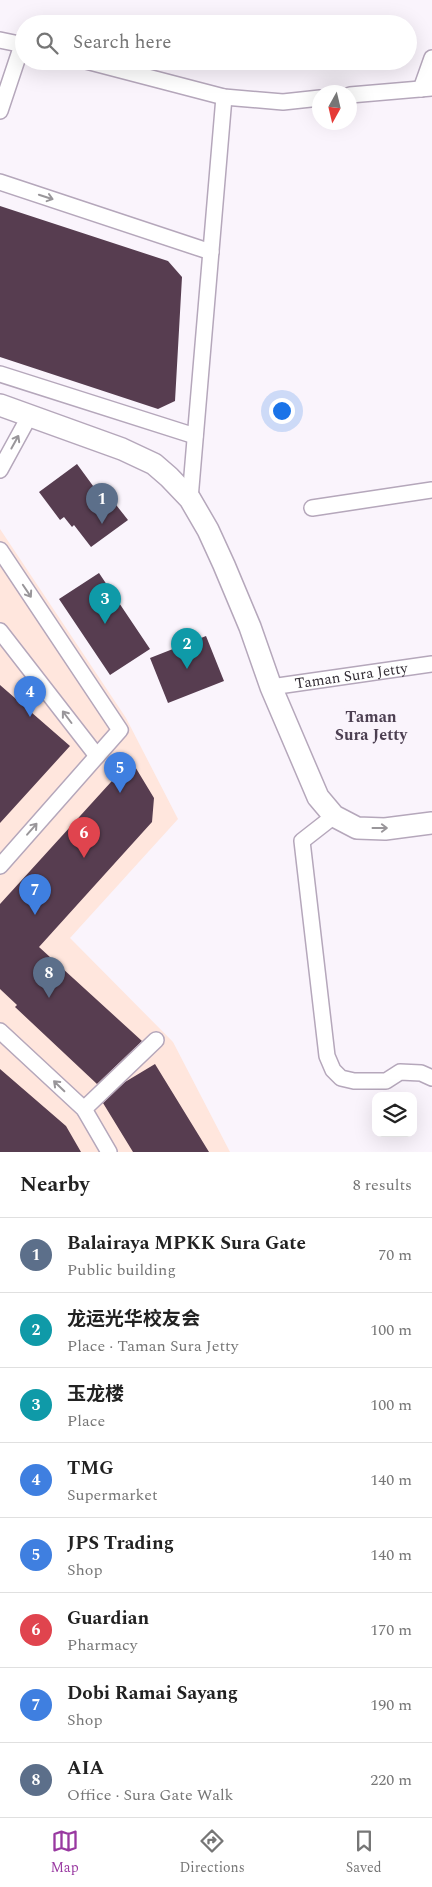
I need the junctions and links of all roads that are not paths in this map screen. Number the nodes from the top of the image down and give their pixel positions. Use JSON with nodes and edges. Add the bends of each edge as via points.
{"nodes":[{"id":1,"x":0,"y":40,"type":"edge"},
{"id":2,"x":15,"y":43,"type":"edge"},
{"id":3,"x":432,"y":58,"type":"edge"},
{"id":4,"x":15,"y":68,"type":"edge"},
{"id":5,"x":120,"y":70,"type":"edge"},
{"id":6,"x":426,"y":88,"type":"edge"},
{"id":7,"x":357,"y":94,"type":"edge"},
{"id":8,"x":224,"y":97,"type":"junction"},
{"id":9,"x":312,"y":99,"type":"edge"},
{"id":10,"x":0,"y":111,"type":"edge"},
{"id":11,"x":0,"y":182,"type":"edge"},
{"id":12,"x":211,"y":252,"type":"junction"},
{"id":13,"x":0,"y":374,"type":"edge"},
{"id":14,"x":0,"y":405,"type":"edge"},
{"id":15,"x":30,"y":415,"type":"junction"},
{"id":16,"x":195,"y":436,"type":"junction"},
{"id":17,"x":0,"y":470,"type":"edge"},
{"id":18,"x":432,"y":490,"type":"edge"},
{"id":19,"x":190,"y":499,"type":"junction"},
{"id":20,"x":312,"y":508,"type":"dead end"},
{"id":21,"x":0,"y":550,"type":"edge"},
{"id":22,"x":0,"y":631,"type":"edge"},
{"id":23,"x":432,"y":664,"type":"edge"},
{"id":24,"x":271,"y":687,"type":"junction"},
{"id":25,"x":97,"y":756,"type":"junction"},
{"id":26,"x":334,"y":816,"type":"junction"},
{"id":27,"x":432,"y":823,"type":"edge"},
{"id":28,"x":0,"y":866,"type":"edge"},
{"id":29,"x":0,"y":1031,"type":"edge"},
{"id":30,"x":156,"y":1040,"type":"dead end"},
{"id":31,"x":432,"y":1078,"type":"edge"},
{"id":32,"x":84,"y":1109,"type":"junction"},
{"id":33,"x":109,"y":1152,"type":"edge"}],
"edges":[{"from":1,"to":2,"type":"street"},
{"from":3,"to":6,"type":"street"},
{"from":4,"to":10,"type":"street"},
{"from":5,"to":8,"type":"street"},
{"from":6,"to":7,"type":"street"},
{"from":8,"to":9,"type":"street","via":[[283,102]]},
{"from":8,"to":12,"type":"street"},
{"from":11,"to":12,"type":"street","one_way":true},
{"from":12,"to":16,"type":"street"},
{"from":13,"to":16,"type":"street"},
{"from":14,"to":15,"type":"street"},
{"from":17,"to":15,"type":"street","one_way":true},
{"from":15,"to":19,"type":"street","via":[[154,464]]},
{"from":16,"to":19,"type":"street"},
{"from":18,"to":20,"type":"street"},
{"from":19,"to":24,"type":"street","via":[[224,565]]},
{"from":21,"to":25,"type":"street","one_way":true,"via":[[120,730]]},
{"from":25,"to":22,"type":"street","one_way":true},
{"from":23,"to":24,"type":"street","name":"Taman Sura Jetty"},
{"from":24,"to":26,"type":"street","via":[[318,797]]},
{"from":28,"to":25,"type":"street","one_way":true},
{"from":26,"to":27,"type":"street","one_way":true,"via":[[357,828],[385,829]]},
{"from":26,"to":31,"type":"street","via":[[302,841],[327,1056],[341,1078],[354,1082],[386,1080],[400,1072],[421,1073]]},
{"from":32,"to":29,"type":"street","one_way":true},
{"from":30,"to":32,"type":"street"},
{"from":32,"to":33,"type":"street"}]}
